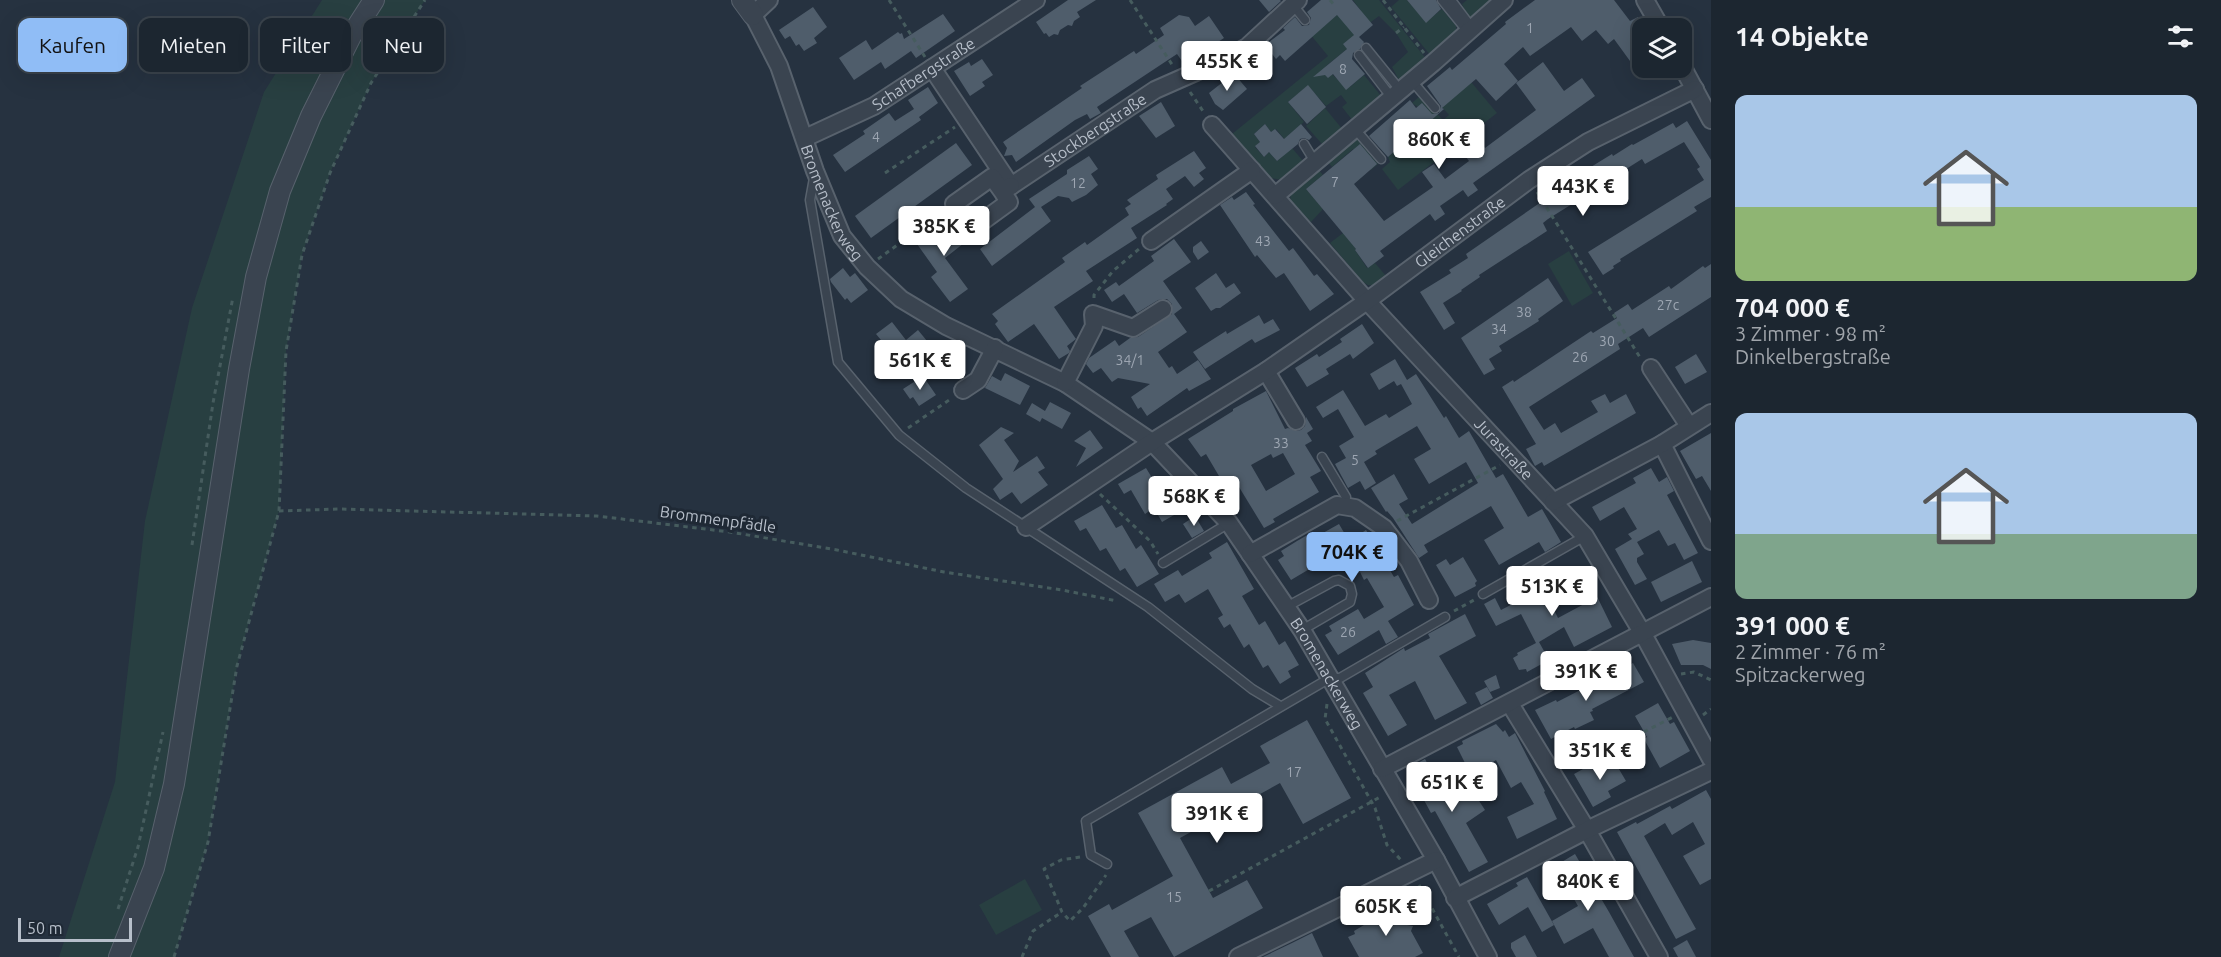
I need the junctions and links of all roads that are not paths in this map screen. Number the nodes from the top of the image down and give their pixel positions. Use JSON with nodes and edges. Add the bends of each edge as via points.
{"nodes":[{"id":1,"x":374,"y":0,"type":"edge"},
{"id":2,"x":769,"y":0,"type":"edge"},
{"id":3,"x":1036,"y":0,"type":"edge"},
{"id":4,"x":1442,"y":0,"type":"edge"},
{"id":5,"x":1451,"y":0,"type":"edge"},
{"id":6,"x":1504,"y":0,"type":"edge"},
{"id":7,"x":1646,"y":0,"type":"edge"},
{"id":8,"x":1296,"y":3,"type":"edge"},
{"id":9,"x":747,"y":7,"type":"edge"},
{"id":10,"x":1656,"y":18,"type":"edge"},
{"id":11,"x":1305,"y":20,"type":"dead end"},
{"id":12,"x":1470,"y":30,"type":"junction"},
{"id":13,"x":1362,"y":52,"type":"dead end"},
{"id":14,"x":932,"y":68,"type":"junction"},
{"id":15,"x":1689,"y":78,"type":"edge"},
{"id":16,"x":1695,"y":89,"type":"junction"},
{"id":17,"x":1401,"y":90,"type":"junction"},
{"id":18,"x":1435,"y":108,"type":"dead end"},
{"id":19,"x":1711,"y":120,"type":"edge"},
{"id":20,"x":1212,"y":125,"type":"road end"},
{"id":21,"x":1355,"y":129,"type":"junction"},
{"id":22,"x":805,"y":138,"type":"junction"},
{"id":23,"x":1304,"y":144,"type":"dead end"},
{"id":24,"x":1381,"y":159,"type":"dead end"},
{"id":25,"x":1315,"y":162,"type":"junction"},
{"id":26,"x":1252,"y":170,"type":"junction"},
{"id":27,"x":815,"y":171,"type":"junction"},
{"id":28,"x":1006,"y":188,"type":"junction"},
{"id":29,"x":1275,"y":196,"type":"junction"},
{"id":30,"x":1150,"y":241,"type":"road end"},
{"id":31,"x":1367,"y":301,"type":"junction"},
{"id":32,"x":1163,"y":309,"type":"dead end"},
{"id":33,"x":995,"y":348,"type":"junction"},
{"id":34,"x":1651,"y":368,"type":"road end"},
{"id":35,"x":1266,"y":370,"type":"junction"},
{"id":36,"x":1065,"y":383,"type":"junction"},
{"id":37,"x":963,"y":390,"type":"road end"},
{"id":38,"x":1711,"y":413,"type":"edge"},
{"id":39,"x":1296,"y":422,"type":"dead end"},
{"id":40,"x":1689,"y":426,"type":"junction"},
{"id":41,"x":1152,"y":442,"type":"junction"},
{"id":42,"x":1662,"y":444,"type":"junction"},
{"id":43,"x":1322,"y":457,"type":"dead end"},
{"id":44,"x":1553,"y":502,"type":"junction"},
{"id":45,"x":1345,"y":507,"type":"junction"},
{"id":46,"x":1229,"y":523,"type":"junction"},
{"id":47,"x":1026,"y":527,"type":"junction"},
{"id":48,"x":1585,"y":536,"type":"junction"},
{"id":49,"x":1711,"y":541,"type":"edge"},
{"id":50,"x":1250,"y":554,"type":"junction"},
{"id":51,"x":1163,"y":563,"type":"road end"},
{"id":52,"x":1483,"y":594,"type":"road end"},
{"id":53,"x":1711,"y":597,"type":"edge"},
{"id":54,"x":1429,"y":600,"type":"dead end"},
{"id":55,"x":1288,"y":606,"type":"junction"},
{"id":56,"x":1445,"y":617,"type":"road end"},
{"id":57,"x":1302,"y":630,"type":"junction"},
{"id":58,"x":1643,"y":634,"type":"junction"},
{"id":59,"x":1330,"y":678,"type":"junction"},
{"id":60,"x":1510,"y":704,"type":"junction"},
{"id":61,"x":1280,"y":706,"type":"junction"},
{"id":62,"x":1711,"y":759,"type":"edge"},
{"id":63,"x":1382,"y":769,"type":"junction"},
{"id":64,"x":1711,"y":771,"type":"edge"},
{"id":65,"x":1587,"y":830,"type":"junction"},
{"id":66,"x":1436,"y":860,"type":"junction"},
{"id":67,"x":1107,"y":864,"type":"road end"},
{"id":68,"x":1455,"y":898,"type":"junction"},
{"id":69,"x":119,"y":957,"type":"edge"},
{"id":70,"x":1238,"y":957,"type":"edge"},
{"id":71,"x":1488,"y":957,"type":"edge"},
{"id":72,"x":1659,"y":957,"type":"edge"}],
"edges":[{"from":1,"to":69,"type":"street","via":[[351,36],[311,116],[280,191],[256,277],[174,784],[154,868]]},
{"from":2,"to":9,"type":"street","name":"Bromenackerweg"},
{"from":3,"to":14,"type":"street","name":"Schafbergstraße"},
{"from":4,"to":12,"type":"lane"},
{"from":5,"to":12,"type":"lane"},
{"from":6,"to":12,"type":"street"},
{"from":7,"to":10,"type":"street"},
{"from":8,"to":11,"type":"lane"},
{"from":8,"to":28,"type":"street","name":"Stockbergstraße","via":[[1247,47],[1155,90]]},
{"from":9,"to":22,"type":"street","name":"Bromenackerweg","via":[[779,66]]},
{"from":12,"to":17,"type":"street"},
{"from":13,"to":17,"type":"lane"},
{"from":14,"to":22,"type":"street","name":"Schafbergstraße","via":[[874,106]]},
{"from":14,"to":28,"type":"street","via":[[967,119]]},
{"from":15,"to":16,"type":"street"},
{"from":16,"to":19,"type":"street"},
{"from":16,"to":31,"type":"street","name":"Gleichenstraße","via":[[1588,142],[1530,180]]},
{"from":17,"to":18,"type":"lane"},
{"from":17,"to":21,"type":"street"},
{"from":20,"to":26,"type":"street","name":"Jurastraße"},
{"from":21,"to":24,"type":"lane"},
{"from":21,"to":25,"type":"street"},
{"from":22,"to":27,"type":"street","name":"Bromenackerweg"},
{"from":23,"to":25,"type":"lane"},
{"from":25,"to":29,"type":"street"},
{"from":26,"to":29,"type":"street","name":"Jurastraße"},
{"from":26,"to":30,"type":"street"},
{"from":27,"to":33,"type":"street","name":"Bromenackerweg","via":[[842,236],[867,267],[900,299]]},
{"from":27,"to":47,"type":"lane","via":[[810,200],[838,362],[899,435],[966,488]]},
{"from":28,"to":28,"type":"street","via":[[1009,202],[972,229],[954,204],[992,177]]},
{"from":29,"to":31,"type":"street","name":"Jurastraße"},
{"from":31,"to":35,"type":"street","name":"Gleichenstraße"},
{"from":31,"to":44,"type":"street","name":"Jurastraße"},
{"from":32,"to":36,"type":"street","via":[[1133,328],[1093,314],[1094,326]]},
{"from":33,"to":36,"type":"street","name":"Bromenackerweg"},
{"from":33,"to":37,"type":"street","via":[[978,380]]},
{"from":34,"to":40,"type":"street"},
{"from":35,"to":39,"type":"street"},
{"from":35,"to":41,"type":"street","name":"Gleichenstraße"},
{"from":36,"to":41,"type":"street","name":"Bromenackerweg"},
{"from":38,"to":40,"type":"street"},
{"from":40,"to":42,"type":"street"},
{"from":41,"to":46,"type":"street","name":"Bromenackerweg"},
{"from":41,"to":47,"type":"street","name":"Gleichenstraße"},
{"from":42,"to":44,"type":"street"},
{"from":42,"to":49,"type":"street"},
{"from":43,"to":45,"type":"lane","via":[[1346,497]]},
{"from":44,"to":48,"type":"street","name":"Jurastraße"},
{"from":45,"to":50,"type":"street","via":[[1337,505]]},
{"from":45,"to":54,"type":"street","via":[[1355,508],[1384,528],[1409,561]]},
{"from":46,"to":50,"type":"street","name":"Bromenackerweg"},
{"from":46,"to":51,"type":"lane"},
{"from":47,"to":61,"type":"lane","via":[[1148,608],[1252,689]]},
{"from":48,"to":52,"type":"lane"},
{"from":48,"to":58,"type":"street","name":"Jurastraße"},
{"from":50,"to":55,"type":"street","name":"Bromenackerweg"},
{"from":53,"to":58,"type":"street"},
{"from":55,"to":57,"type":"street","name":"Bromenackerweg"},
{"from":55,"to":57,"type":"lane","via":[[1334,581],[1350,586],[1350,602]]},
{"from":56,"to":59,"type":"lane","via":[[1340,678]]},
{"from":57,"to":59,"type":"street","name":"Bromenackerweg"},
{"from":58,"to":60,"type":"street"},
{"from":58,"to":62,"type":"street","name":"Jurastraße"},
{"from":59,"to":61,"type":"lane"},
{"from":59,"to":63,"type":"street","name":"Bromenackerweg"},
{"from":60,"to":63,"type":"street"},
{"from":60,"to":65,"type":"street"},
{"from":61,"to":67,"type":"lane","via":[[1086,821],[1090,855]]},
{"from":63,"to":66,"type":"street","name":"Bromenackerweg"},
{"from":64,"to":65,"type":"street"},
{"from":65,"to":68,"type":"street"},
{"from":65,"to":72,"type":"street"},
{"from":66,"to":68,"type":"street","name":"Bromenackerweg"},
{"from":66,"to":70,"type":"street"},
{"from":68,"to":71,"type":"street","name":"Bromenackerweg"}]}
